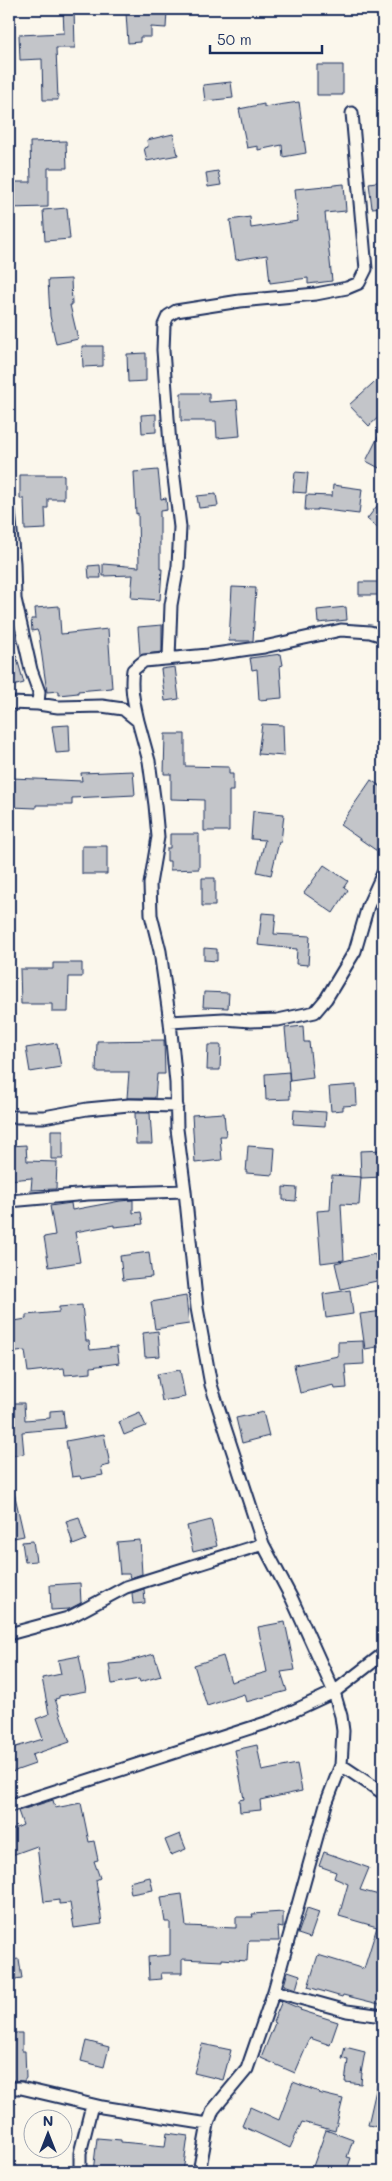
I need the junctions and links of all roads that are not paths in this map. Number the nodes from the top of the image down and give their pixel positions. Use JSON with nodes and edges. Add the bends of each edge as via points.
{"nodes":[{"id":1,"x":352,"y":113,"type":"dead end"},
{"id":2,"x":9,"y":511,"type":"edge"},
{"id":3,"x":383,"y":636,"type":"edge"},
{"id":4,"x":169,"y":658,"type":"junction"},
{"id":5,"x":9,"y":703,"type":"edge"},
{"id":6,"x":38,"y":704,"type":"junction"},
{"id":7,"x":138,"y":721,"type":"junction"},
{"id":8,"x":383,"y":873,"type":"edge"},
{"id":9,"x":170,"y":1022,"type":"junction"},
{"id":10,"x":177,"y":1106,"type":"junction"},
{"id":11,"x":9,"y":1117,"type":"edge"},
{"id":12,"x":186,"y":1190,"type":"junction"},
{"id":13,"x":9,"y":1201,"type":"edge"},
{"id":14,"x":263,"y":1544,"type":"junction"},
{"id":15,"x":9,"y":1634,"type":"edge"},
{"id":16,"x":383,"y":1654,"type":"edge"},
{"id":17,"x":334,"y":1692,"type":"junction"},
{"id":18,"x":341,"y":1765,"type":"junction"},
{"id":19,"x":383,"y":1793,"type":"edge"},
{"id":20,"x":9,"y":1806,"type":"edge"},
{"id":21,"x":274,"y":1990,"type":"junction"},
{"id":22,"x":383,"y":2016,"type":"edge"},
{"id":23,"x":9,"y":2088,"type":"edge"},
{"id":24,"x":92,"y":2105,"type":"junction"},
{"id":25,"x":208,"y":2124,"type":"junction"},
{"id":26,"x":80,"y":2172,"type":"edge"},
{"id":27,"x":199,"y":2172,"type":"edge"}],
"edges":[{"from":1,"to":4,"type":"street","via":[[366,269],[359,283],[316,294],[176,310],[164,325],[162,350],[180,527]]},
{"from":2,"to":6,"type":"street","via":[[15,599],[39,692]]},
{"from":3,"to":4,"type":"street","via":[[341,630],[264,647]]},
{"from":4,"to":7,"type":"street","via":[[144,661],[133,670],[131,691]]},
{"from":5,"to":6,"type":"street"},
{"from":6,"to":7,"type":"street","via":[[123,709]]},
{"from":7,"to":9,"type":"street","via":[[155,805],[158,837],[150,884],[151,915]]},
{"from":8,"to":9,"type":"street","via":[[368,906],[355,951],[326,999],[314,1012],[278,1020],[224,1018]]},
{"from":9,"to":10,"type":"street"},
{"from":10,"to":11,"type":"street","via":[[129,1105],[44,1117]]},
{"from":10,"to":12,"type":"street"},
{"from":12,"to":13,"type":"street"},
{"from":12,"to":14,"type":"street","via":[[197,1308],[212,1385]]},
{"from":14,"to":15,"type":"street","via":[[126,1587],[68,1618]]},
{"from":14,"to":17,"type":"street"},
{"from":16,"to":17,"type":"street"},
{"from":17,"to":18,"type":"street","via":[[343,1732]]},
{"from":17,"to":20,"type":"street","via":[[272,1721]]},
{"from":18,"to":19,"type":"street"},
{"from":18,"to":21,"type":"street","via":[[326,1804]]},
{"from":21,"to":22,"type":"street","via":[[347,2011]]},
{"from":21,"to":25,"type":"street","via":[[247,2069],[213,2110]]},
{"from":23,"to":24,"type":"street"},
{"from":24,"to":25,"type":"street"},
{"from":24,"to":26,"type":"street","via":[[80,2153]]},
{"from":25,"to":27,"type":"street"}]}
